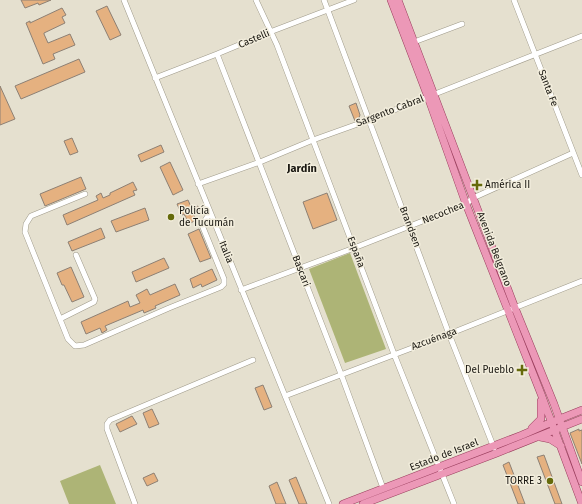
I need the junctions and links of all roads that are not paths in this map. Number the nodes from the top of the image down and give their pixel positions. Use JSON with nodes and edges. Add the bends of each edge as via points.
{"nodes":[{"id":1,"x":124,"y":0,"type":"edge"},
{"id":2,"x":256,"y":0,"type":"edge"},
{"id":3,"x":324,"y":0,"type":"edge"},
{"id":4,"x":354,"y":0,"type":"edge"},
{"id":5,"x":391,"y":0,"type":"edge"},
{"id":6,"x":398,"y":0,"type":"edge"},
{"id":7,"x":514,"y":0,"type":"edge"},
{"id":8,"x":328,"y":10,"type":"junction"},
{"id":9,"x":462,"y":24,"type":"dead end"},
{"id":10,"x":270,"y":32,"type":"junction"},
{"id":11,"x":582,"y":36,"type":"edge"},
{"id":12,"x":414,"y":42,"type":"junction"},
{"id":13,"x":217,"y":54,"type":"junction"},
{"id":14,"x":536,"y":55,"type":"junction"},
{"id":15,"x":155,"y":78,"type":"junction"},
{"id":16,"x":431,"y":95,"type":"junction"},
{"id":17,"x":369,"y":120,"type":"junction"},
{"id":18,"x":313,"y":140,"type":"junction"},
{"id":19,"x":573,"y":153,"type":"junction"},
{"id":20,"x":260,"y":162,"type":"junction"},
{"id":21,"x":582,"y":175,"type":"edge"},
{"id":22,"x":198,"y":184,"type":"junction"},
{"id":23,"x":85,"y":194,"type":"dead end"},
{"id":24,"x":473,"y":198,"type":"junction"},
{"id":25,"x":466,"y":204,"type":"junction"},
{"id":26,"x":210,"y":213,"type":"junction"},
{"id":27,"x":409,"y":226,"type":"junction"},
{"id":28,"x":354,"y":248,"type":"junction"},
{"id":29,"x":76,"y":255,"type":"dead end"},
{"id":30,"x":300,"y":268,"type":"junction"},
{"id":31,"x":582,"y":281,"type":"edge"},
{"id":32,"x":241,"y":290,"type":"junction"},
{"id":33,"x":515,"y":308,"type":"junction"},
{"id":34,"x":508,"y":311,"type":"junction"},
{"id":35,"x":60,"y":319,"type":"junction"},
{"id":36,"x":449,"y":334,"type":"junction"},
{"id":37,"x":394,"y":354,"type":"junction"},
{"id":38,"x":253,"y":360,"type":"dead end"},
{"id":39,"x":341,"y":374,"type":"junction"},
{"id":40,"x":541,"y":394,"type":"junction"},
{"id":41,"x":285,"y":396,"type":"junction"},
{"id":42,"x":554,"y":404,"type":"junction"},
{"id":43,"x":582,"y":410,"type":"edge"},
{"id":44,"x":568,"y":415,"type":"junction"},
{"id":45,"x":555,"y":420,"type":"junction"},
{"id":46,"x":579,"y":420,"type":"edge"},
{"id":47,"x":558,"y":429,"type":"junction"},
{"id":48,"x":522,"y":435,"type":"junction"},
{"id":49,"x":540,"y":437,"type":"junction"},
{"id":50,"x":564,"y":445,"type":"junction"},
{"id":51,"x":493,"y":446,"type":"junction"},
{"id":52,"x":497,"y":454,"type":"junction"},
{"id":53,"x":440,"y":471,"type":"junction"},
{"id":54,"x":582,"y":482,"type":"edge"},
{"id":55,"x":384,"y":488,"type":"junction"},
{"id":56,"x":135,"y":504,"type":"edge"},
{"id":57,"x":329,"y":504,"type":"edge"},
{"id":58,"x":343,"y":504,"type":"edge"},
{"id":59,"x":363,"y":504,"type":"edge"},
{"id":60,"x":454,"y":504,"type":"edge"},
{"id":61,"x":582,"y":504,"type":"edge"}],
"edges":[{"from":1,"to":15,"type":"street","name":"Italia"},
{"from":2,"to":10,"type":"street","name":"España"},
{"from":3,"to":8,"type":"street","name":"Brandsen"},
{"from":4,"to":8,"type":"street","name":"Castelli"},
{"from":5,"to":16,"type":"main road","name":"Avenida Belgrano"},
{"from":6,"to":12,"type":"main road","name":"Avenida Belgrano"},
{"from":7,"to":14,"type":"street","name":"Santa Fe"},
{"from":8,"to":10,"type":"street","name":"Castelli"},
{"from":8,"to":17,"type":"street","name":"Brandsen"},
{"from":9,"to":12,"type":"street"},
{"from":10,"to":13,"type":"street","name":"Castelli"},
{"from":10,"to":18,"type":"street","name":"España"},
{"from":11,"to":14,"type":"street","name":"Sargento Cabral"},
{"from":12,"to":16,"type":"main road","name":"Avenida Belgrano"},
{"from":13,"to":15,"type":"street","name":"Castelli"},
{"from":13,"to":20,"type":"street","name":"Bascari"},
{"from":14,"to":16,"type":"street","name":"Sargento Cabral"},
{"from":14,"to":19,"type":"street","name":"Santa Fe"},
{"from":15,"to":22,"type":"street","name":"Italia"},
{"from":16,"to":17,"type":"street","name":"Sargento Cabral"},
{"from":16,"to":24,"type":"main road","name":"Avenida Belgrano"},
{"from":16,"to":25,"type":"main road","name":"Avenida Belgrano"},
{"from":17,"to":18,"type":"street","name":"Sargento Cabral"},
{"from":17,"to":27,"type":"street","name":"Brandsen"},
{"from":18,"to":20,"type":"street","name":"Sargento Cabral"},
{"from":18,"to":28,"type":"street","name":"España"},
{"from":19,"to":21,"type":"street","name":"Santa Fe"},
{"from":19,"to":24,"type":"street","name":"Necochea"},
{"from":20,"to":22,"type":"street","name":"Sargento Cabral"},
{"from":20,"to":30,"type":"street","name":"Bascari"},
{"from":22,"to":26,"type":"street","name":"Italia"},
{"from":23,"to":35,"type":"street","via":[[31,216],[25,228]]},
{"from":24,"to":25,"type":"street","name":"Necochea"},
{"from":24,"to":33,"type":"main road","name":"Avenida Belgrano"},
{"from":25,"to":27,"type":"street","name":"Necochea"},
{"from":25,"to":34,"type":"main road","name":"Avenida Belgrano"},
{"from":26,"to":32,"type":"street","name":"Italia"},
{"from":26,"to":35,"type":"street","via":[[202,225],[224,279],[221,287],[79,346],[75,346],[68,339]]},
{"from":27,"to":28,"type":"street","name":"Necochea"},
{"from":27,"to":36,"type":"street","name":"Brandsen"},
{"from":28,"to":30,"type":"street","name":"Necochea"},
{"from":28,"to":37,"type":"street","name":"España"},
{"from":29,"to":35,"type":"street","via":[[94,302]]},
{"from":30,"to":32,"type":"street","name":"Necochea"},
{"from":30,"to":39,"type":"street","name":"Bascari"},
{"from":31,"to":33,"type":"street","name":"Azcuénaga"},
{"from":32,"to":41,"type":"street","name":"Italia"},
{"from":33,"to":34,"type":"street","name":"Azcuénaga"},
{"from":33,"to":42,"type":"main road","name":"Avenida Belgrano"},
{"from":34,"to":36,"type":"street","name":"Azcuénaga"},
{"from":34,"to":40,"type":"main road","name":"Avenida Belgrano"},
{"from":36,"to":37,"type":"street","name":"Azcuénaga"},
{"from":36,"to":51,"type":"street","name":"Brandsen"},
{"from":37,"to":39,"type":"street","name":"Azcuénaga"},
{"from":37,"to":53,"type":"street","name":"España"},
{"from":38,"to":56,"type":"street","via":[[110,420],[107,430]]},
{"from":39,"to":41,"type":"street","name":"Azcuénaga"},
{"from":39,"to":55,"type":"street","name":"Bascari"},
{"from":40,"to":45,"type":"main road","name":"Avenida Belgrano"},
{"from":40,"to":48,"type":"main road","via":[[541,419]]},
{"from":41,"to":57,"type":"street","name":"Italia"},
{"from":42,"to":44,"type":"main road","via":[[560,412]]},
{"from":42,"to":45,"type":"main road","name":"Avenida Belgrano"},
{"from":43,"to":44,"type":"main road","name":"Estado de Israel"},
{"from":44,"to":45,"type":"main road","name":"Estado de Israel"},
{"from":45,"to":47,"type":"main road","name":"Avenida Belgrano"},
{"from":45,"to":48,"type":"main road","name":"Estado de Israel"},
{"from":46,"to":47,"type":"main road","name":"Estado de Israel"},
{"from":46,"to":50,"type":"main road","via":[[569,431]]},
{"from":47,"to":49,"type":"main road","name":"Estado de Israel"},
{"from":47,"to":50,"type":"main road","name":"Avenida Belgrano"},
{"from":48,"to":51,"type":"main road","name":"Estado de Israel"},
{"from":49,"to":50,"type":"main road"},
{"from":49,"to":52,"type":"main road","name":"Estado de Israel"},
{"from":50,"to":54,"type":"main road","name":"Avenida Belgrano"},
{"from":50,"to":61,"type":"main road","name":"Avenida Belgrano"},
{"from":51,"to":52,"type":"street","name":"Brandsen"},
{"from":51,"to":53,"type":"main road","name":"Estado de Israel"},
{"from":52,"to":53,"type":"main road","name":"Estado de Israel"},
{"from":53,"to":55,"type":"main road","name":"Estado de Israel"},
{"from":53,"to":59,"type":"main road","name":"Estado de Israel"},
{"from":53,"to":60,"type":"street","name":"España"},
{"from":55,"to":58,"type":"main road","name":"Estado de Israel"}]}
